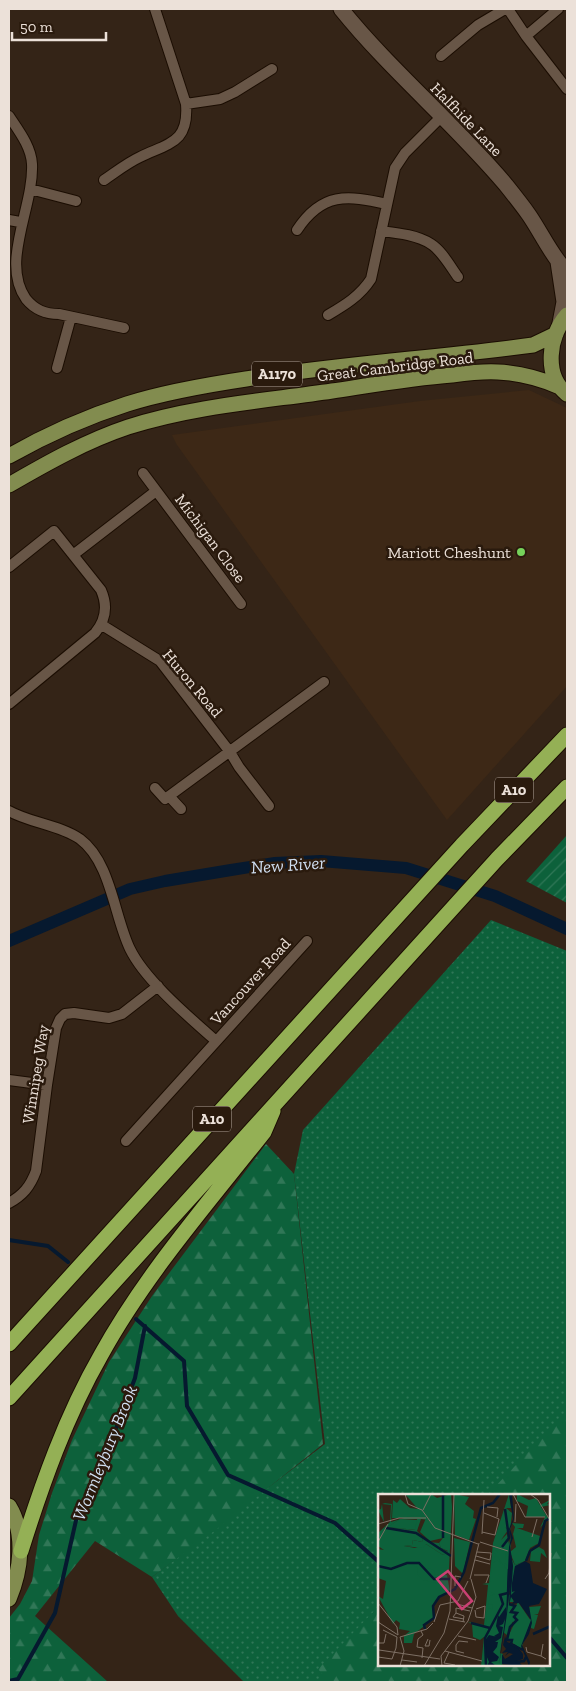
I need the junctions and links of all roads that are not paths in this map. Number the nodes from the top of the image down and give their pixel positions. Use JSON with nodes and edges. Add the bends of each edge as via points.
{"nodes":[{"id":1,"x":155,"y":9,"type":"edge"},
{"id":2,"x":341,"y":9,"type":"edge"},
{"id":3,"x":506,"y":9,"type":"edge"},
{"id":4,"x":558,"y":9,"type":"edge"},
{"id":5,"x":526,"y":36,"type":"junction"},
{"id":6,"x":441,"y":56,"type":"dead end"},
{"id":7,"x":272,"y":69,"type":"dead end"},
{"id":8,"x":567,"y":89,"type":"edge"},
{"id":9,"x":186,"y":104,"type":"junction"},
{"id":10,"x":9,"y":116,"type":"edge"},
{"id":11,"x":442,"y":116,"type":"junction"},
{"id":12,"x":104,"y":180,"type":"dead end"},
{"id":13,"x":30,"y":189,"type":"junction"},
{"id":14,"x":76,"y":201,"type":"dead end"},
{"id":15,"x":387,"y":204,"type":"junction"},
{"id":16,"x":9,"y":220,"type":"edge"},
{"id":17,"x":20,"y":222,"type":"junction"},
{"id":18,"x":297,"y":230,"type":"dead end"},
{"id":19,"x":381,"y":230,"type":"junction"},
{"id":20,"x":563,"y":267,"type":"edge"},
{"id":21,"x":458,"y":277,"type":"dead end"},
{"id":22,"x":328,"y":315,"type":"dead end"},
{"id":23,"x":71,"y":317,"type":"junction"},
{"id":24,"x":561,"y":324,"type":"edge"},
{"id":25,"x":124,"y":328,"type":"dead end"},
{"id":26,"x":57,"y":368,"type":"dead end"},
{"id":27,"x":563,"y":391,"type":"edge"},
{"id":28,"x":9,"y":456,"type":"edge"},
{"id":29,"x":143,"y":473,"type":"dead end"},
{"id":30,"x":9,"y":485,"type":"edge"},
{"id":31,"x":156,"y":491,"type":"junction"},
{"id":32,"x":73,"y":556,"type":"junction"},
{"id":33,"x":9,"y":567,"type":"edge"},
{"id":34,"x":241,"y":604,"type":"dead end"},
{"id":35,"x":102,"y":625,"type":"junction"},
{"id":36,"x":324,"y":682,"type":"dead end"},
{"id":37,"x":9,"y":704,"type":"edge"},
{"id":38,"x":567,"y":735,"type":"edge"},
{"id":39,"x":230,"y":752,"type":"junction"},
{"id":40,"x":567,"y":786,"type":"edge"},
{"id":41,"x":155,"y":788,"type":"dead end"},
{"id":42,"x":167,"y":797,"type":"junction"},
{"id":43,"x":269,"y":806,"type":"dead end"},
{"id":44,"x":181,"y":810,"type":"dead end"},
{"id":45,"x":9,"y":811,"type":"edge"},
{"id":46,"x":306,"y":941,"type":"dead end"},
{"id":47,"x":158,"y":986,"type":"junction"},
{"id":48,"x":216,"y":1041,"type":"junction"},
{"id":49,"x":9,"y":1080,"type":"edge"},
{"id":50,"x":47,"y":1085,"type":"junction"},
{"id":51,"x":279,"y":1098,"type":"junction"},
{"id":52,"x":126,"y":1141,"type":"dead end"},
{"id":53,"x":9,"y":1203,"type":"edge"},
{"id":54,"x":9,"y":1344,"type":"edge"},
{"id":55,"x":9,"y":1398,"type":"edge"},
{"id":56,"x":9,"y":1506,"type":"edge"},
{"id":57,"x":20,"y":1551,"type":"junction"},
{"id":58,"x":9,"y":1599,"type":"edge"}],
"edges":[{"from":1,"to":9,"type":"street"},
{"from":2,"to":11,"type":"main road","name":"Halfhide Lane","via":[[377,51]]},
{"from":3,"to":5,"type":"street"},
{"from":3,"to":6,"type":"street","via":[[478,25]]},
{"from":4,"to":5,"type":"street"},
{"from":5,"to":8,"type":"street"},
{"from":7,"to":9,"type":"street","via":[[228,96]]},
{"from":9,"to":12,"type":"street","via":[[186,123],[176,140]]},
{"from":10,"to":13,"type":"street","via":[[31,155]]},
{"from":11,"to":15,"type":"street","via":[[398,161]]},
{"from":11,"to":20,"type":"main road","name":"Halfhide Lane","via":[[506,186]]},
{"from":13,"to":14,"type":"street"},
{"from":13,"to":17,"type":"street"},
{"from":15,"to":18,"type":"street","via":[[364,198],[329,201],[317,206]]},
{"from":15,"to":19,"type":"street"},
{"from":16,"to":17,"type":"street"},
{"from":17,"to":23,"type":"street","via":[[12,262],[14,280],[24,298],[38,310]]},
{"from":19,"to":21,"type":"street","via":[[431,244]]},
{"from":19,"to":22,"type":"street","via":[[373,272],[367,285],[356,298]]},
{"from":20,"to":24,"type":"main road","name":"Halfhide Lane"},
{"from":23,"to":25,"type":"street"},
{"from":23,"to":26,"type":"street"},
{"from":24,"to":27,"type":"main road","via":[[552,348],[551,362]]},
{"from":24,"to":28,"type":"main road","name":"Great Cambridge Road","number":"A1170","via":[[533,345],[294,371],[165,394],[94,416],[35,441]]},
{"from":27,"to":30,"type":"main road","name":"Great Cambridge Road","number":"A1170","via":[[522,374],[486,372],[212,407],[158,418],[111,434],[69,452]]},
{"from":29,"to":31,"type":"street","name":"Michigan Close"},
{"from":31,"to":32,"type":"street","name":"Michigan Close"},
{"from":31,"to":34,"type":"street","name":"Michigan Close"},
{"from":32,"to":33,"type":"street","via":[[54,531]]},
{"from":32,"to":35,"type":"street","via":[[104,597]]},
{"from":35,"to":37,"type":"street"},
{"from":35,"to":39,"type":"street","name":"Huron Road","via":[[160,662]]},
{"from":36,"to":39,"type":"street"},
{"from":38,"to":54,"type":"highway","number":"A10","via":[[415,895]]},
{"from":39,"to":42,"type":"street"},
{"from":39,"to":43,"type":"street","name":"Huron Road"},
{"from":40,"to":51,"type":"highway","number":"A10"},
{"from":41,"to":42,"type":"street"},
{"from":42,"to":44,"type":"street"},
{"from":45,"to":47,"type":"street","name":"Vancouver Road","via":[[80,839],[101,866],[130,949]]},
{"from":46,"to":48,"type":"street","name":"Vancouver Road"},
{"from":47,"to":48,"type":"street","name":"Vancouver Road"},
{"from":47,"to":50,"type":"street","name":"Winnipeg Way","via":[[122,1014],[109,1018],[74,1013],[62,1016],[56,1028]]},
{"from":48,"to":52,"type":"street","name":"Vancouver Road"},
{"from":49,"to":50,"type":"street"},
{"from":50,"to":53,"type":"street","name":"Winnipeg Way","via":[[36,1171],[22,1195]]},
{"from":51,"to":55,"type":"highway","number":"A10"},
{"from":51,"to":57,"type":"highway","via":[[264,1132],[158,1267],[100,1356],[42,1485]]},
{"from":56,"to":57,"type":"main road","via":[[18,1524]]},
{"from":57,"to":58,"type":"main road"}]}
